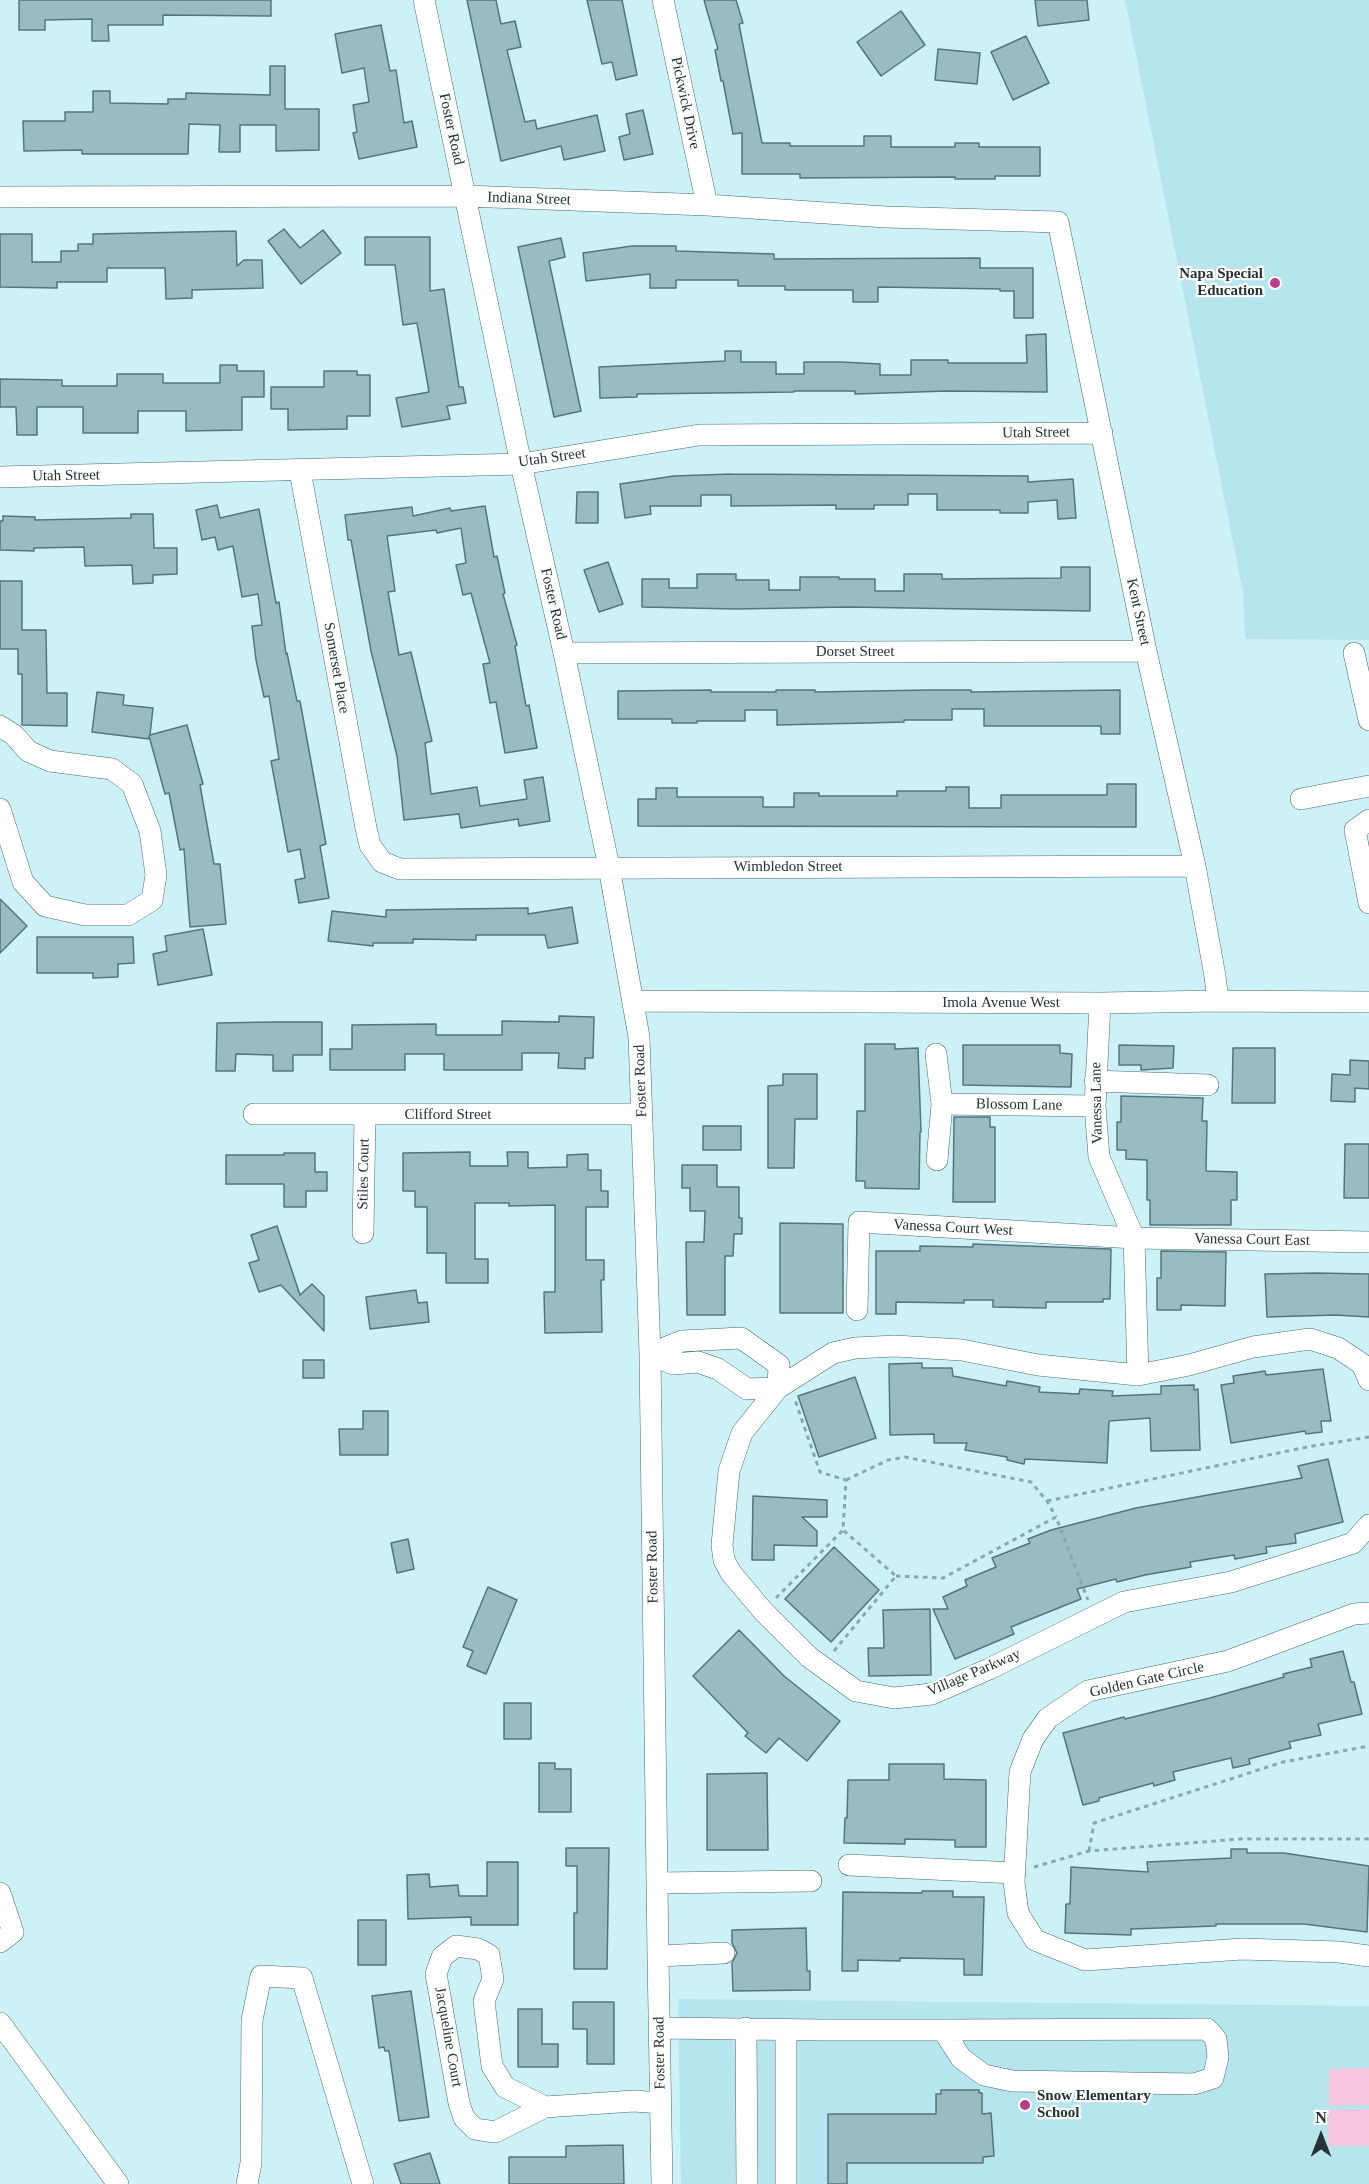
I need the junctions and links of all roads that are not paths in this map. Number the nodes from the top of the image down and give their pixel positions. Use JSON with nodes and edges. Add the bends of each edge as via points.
{"nodes":[{"id":1,"x":424,"y":0,"type":"edge"},
{"id":2,"x":663,"y":0,"type":"edge"},
{"id":3,"x":465,"y":196,"type":"junction"},
{"id":4,"x":0,"y":197,"type":"edge"},
{"id":5,"x":707,"y":205,"type":"junction"},
{"id":6,"x":1058,"y":222,"type":"joint"},
{"id":7,"x":1102,"y":433,"type":"junction"},
{"id":8,"x":521,"y":464,"type":"junction"},
{"id":9,"x":300,"y":471,"type":"junction"},
{"id":10,"x":0,"y":477,"type":"edge"},
{"id":11,"x":1146,"y":651,"type":"junction"},
{"id":12,"x":564,"y":653,"type":"junction"},
{"id":13,"x":1354,"y":653,"type":"dead end"},
{"id":14,"x":1369,"y":720,"type":"edge"},
{"id":15,"x":0,"y":726,"type":"edge"},
{"id":16,"x":1369,"y":786,"type":"edge"},
{"id":17,"x":1301,"y":799,"type":"dead end"},
{"id":18,"x":0,"y":810,"type":"edge"},
{"id":19,"x":1369,"y":820,"type":"edge"},
{"id":20,"x":382,"y":862,"type":"joint"},
{"id":21,"x":1195,"y":866,"type":"junction"},
{"id":22,"x":609,"y":867,"type":"junction"},
{"id":23,"x":1369,"y":903,"type":"edge"},
{"id":24,"x":633,"y":1001,"type":"junction"},
{"id":25,"x":1218,"y":1001,"type":"junction"},
{"id":26,"x":1369,"y":1002,"type":"edge"},
{"id":27,"x":1100,"y":1003,"type":"junction"},
{"id":28,"x":936,"y":1054,"type":"dead end"},
{"id":29,"x":1095,"y":1081,"type":"junction"},
{"id":30,"x":1208,"y":1084,"type":"dead end"},
{"id":31,"x":942,"y":1104,"type":"junction"},
{"id":32,"x":1095,"y":1106,"type":"junction"},
{"id":33,"x":254,"y":1114,"type":"dead end"},
{"id":34,"x":642,"y":1114,"type":"junction"},
{"id":35,"x":365,"y":1115,"type":"junction"},
{"id":36,"x":937,"y":1160,"type":"dead end"},
{"id":37,"x":363,"y":1233,"type":"dead end"},
{"id":38,"x":1134,"y":1238,"type":"junction"},
{"id":39,"x":1369,"y":1242,"type":"edge"},
{"id":40,"x":857,"y":1310,"type":"dead end"},
{"id":41,"x":650,"y":1354,"type":"junction"},
{"id":42,"x":1138,"y":1375,"type":"junction"},
{"id":43,"x":1369,"y":1380,"type":"edge"},
{"id":44,"x":783,"y":1384,"type":"junction"},
{"id":45,"x":1369,"y":1525,"type":"edge"},
{"id":46,"x":1369,"y":1613,"type":"edge"},
{"id":47,"x":849,"y":1865,"type":"dead end"},
{"id":48,"x":1015,"y":1873,"type":"junction"},
{"id":49,"x":811,"y":1881,"type":"dead end"},
{"id":50,"x":657,"y":1883,"type":"junction"},
{"id":51,"x":0,"y":1893,"type":"edge"},
{"id":52,"x":0,"y":1942,"type":"edge"},
{"id":53,"x":724,"y":1953,"type":"dead end"},
{"id":54,"x":658,"y":1956,"type":"junction"},
{"id":55,"x":1369,"y":1956,"type":"edge"},
{"id":56,"x":0,"y":2023,"type":"edge"},
{"id":57,"x":660,"y":2028,"type":"junction"},
{"id":58,"x":746,"y":2028,"type":"junction"},
{"id":59,"x":786,"y":2030,"type":"junction"},
{"id":60,"x":943,"y":2030,"type":"junction"},
{"id":61,"x":662,"y":2103,"type":"junction"},
{"id":62,"x":545,"y":2107,"type":"junction"},
{"id":63,"x":118,"y":2184,"type":"edge"},
{"id":64,"x":247,"y":2184,"type":"edge"},
{"id":65,"x":363,"y":2184,"type":"edge"},
{"id":66,"x":663,"y":2184,"type":"edge"},
{"id":67,"x":747,"y":2184,"type":"edge"},
{"id":68,"x":786,"y":2184,"type":"edge"}],
"edges":[{"from":1,"to":3,"type":"street","name":"Foster Road"},
{"from":2,"to":5,"type":"street","name":"Pickwick Drive"},
{"from":3,"to":4,"type":"street","name":"Indiana Street"},
{"from":3,"to":5,"type":"street","name":"Indiana Street"},
{"from":3,"to":8,"type":"street","name":"Foster Road"},
{"from":5,"to":6,"type":"street","name":"Indiana Street"},
{"from":6,"to":7,"type":"street","name":"Kent Street"},
{"from":7,"to":8,"type":"street","name":"Utah Street","via":[[699,435]]},
{"from":7,"to":11,"type":"street","name":"Kent Street"},
{"from":8,"to":9,"type":"street","name":"Utah Street"},
{"from":8,"to":12,"type":"street","name":"Foster Road"},
{"from":9,"to":10,"type":"street","name":"Utah Street"},
{"from":9,"to":20,"type":"street","name":"Somerset Place","via":[[366,828],[370,845]]},
{"from":11,"to":12,"type":"street","name":"Dorset Street"},
{"from":11,"to":21,"type":"street","name":"Kent Street"},
{"from":12,"to":22,"type":"street","name":"Foster Road"},
{"from":13,"to":14,"type":"street"},
{"from":15,"to":18,"type":"street","via":[[28,751],[50,761],[112,769],[132,784],[150,831],[156,874],[152,900],[128,915],[85,915],[45,906],[23,882]]},
{"from":16,"to":17,"type":"street"},
{"from":19,"to":23,"type":"street","via":[[1355,830]]},
{"from":20,"to":22,"type":"street","name":"Wimbledon Street","via":[[400,869]]},
{"from":21,"to":22,"type":"street","name":"Wimbledon Street"},
{"from":21,"to":25,"type":"street","name":"Kent Street"},
{"from":22,"to":24,"type":"street","name":"Foster Road"},
{"from":24,"to":27,"type":"street","name":"Imola Avenue West"},
{"from":24,"to":34,"type":"street","name":"Foster Road","via":[[639,1037]]},
{"from":25,"to":26,"type":"street","name":"Imola Avenue West"},
{"from":25,"to":27,"type":"street","name":"Imola Avenue West"},
{"from":27,"to":29,"type":"street","name":"Vanessa Lane"},
{"from":28,"to":31,"type":"street"},
{"from":29,"to":30,"type":"street"},
{"from":29,"to":32,"type":"street","name":"Vanessa Lane"},
{"from":31,"to":32,"type":"street","name":"Blossom Lane"},
{"from":31,"to":36,"type":"street"},
{"from":32,"to":38,"type":"street","name":"Vanessa Lane","via":[[1099,1157]]},
{"from":33,"to":35,"type":"street","name":"Clifford Street"},
{"from":34,"to":35,"type":"street","name":"Clifford Street"},
{"from":34,"to":41,"type":"street","name":"Foster Road"},
{"from":35,"to":37,"type":"street","name":"Stiles Court"},
{"from":38,"to":39,"type":"street","name":"Vanessa Court East"},
{"from":38,"to":40,"type":"street","name":"Vanessa Court West","via":[[859,1222]]},
{"from":38,"to":42,"type":"street","name":"Vanessa Lane"},
{"from":41,"to":44,"type":"street","via":[[673,1364],[698,1362],[718,1369],[747,1389]]},
{"from":41,"to":44,"type":"street","via":[[682,1341],[741,1338],[779,1365]]},
{"from":41,"to":50,"type":"street","name":"Foster Road"},
{"from":42,"to":43,"type":"street","name":"Village Parkway","via":[[1253,1347],[1310,1339],[1338,1348],[1362,1364]]},
{"from":42,"to":44,"type":"street","name":"Village Parkway","via":[[1038,1365],[962,1350],[895,1346],[833,1353]]},
{"from":44,"to":45,"type":"street","name":"Village Parkway","via":[[742,1433],[729,1471],[724,1560],[763,1611],[809,1657],[856,1691],[894,1698],[932,1694],[1124,1602],[1231,1582],[1353,1543]]},
{"from":46,"to":48,"type":"street","name":"Golden Gate Circle","via":[[1354,1614],[1228,1661],[1088,1691],[1048,1718],[1032,1738],[1020,1772]]},
{"from":47,"to":48,"type":"street"},
{"from":48,"to":55,"type":"street","name":"Golden Gate Circle","via":[[1018,1913],[1035,1940],[1085,1960],[1242,1948]]},
{"from":49,"to":50,"type":"street"},
{"from":50,"to":54,"type":"street","name":"Foster Road"},
{"from":51,"to":52,"type":"street","via":[[13,1932]]},
{"from":53,"to":54,"type":"street"},
{"from":54,"to":57,"type":"street","name":"Foster Road"},
{"from":56,"to":63,"type":"street"},
{"from":57,"to":58,"type":"street"},
{"from":57,"to":61,"type":"street","name":"Foster Road"},
{"from":58,"to":59,"type":"street"},
{"from":58,"to":67,"type":"street"},
{"from":59,"to":60,"type":"street"},
{"from":59,"to":68,"type":"street"},
{"from":60,"to":60,"type":"street","via":[[1207,2029],[1216,2039],[1218,2057],[1213,2078],[1194,2084],[1012,2081],[984,2074],[961,2058]]},
{"from":61,"to":62,"type":"street","name":"Jacqueline Court"},
{"from":61,"to":66,"type":"street","name":"Foster Road"},
{"from":62,"to":62,"type":"street","name":"Jacqueline Court","via":[[505,2087],[492,2066],[484,2001],[493,1978],[489,1955],[478,1948],[456,1946],[442,1957],[436,1974],[464,2118],[475,2129],[495,2132]]},
{"from":64,"to":65,"type":"street","via":[[251,2163],[252,2020],[261,1976],[302,1978]]}]}
